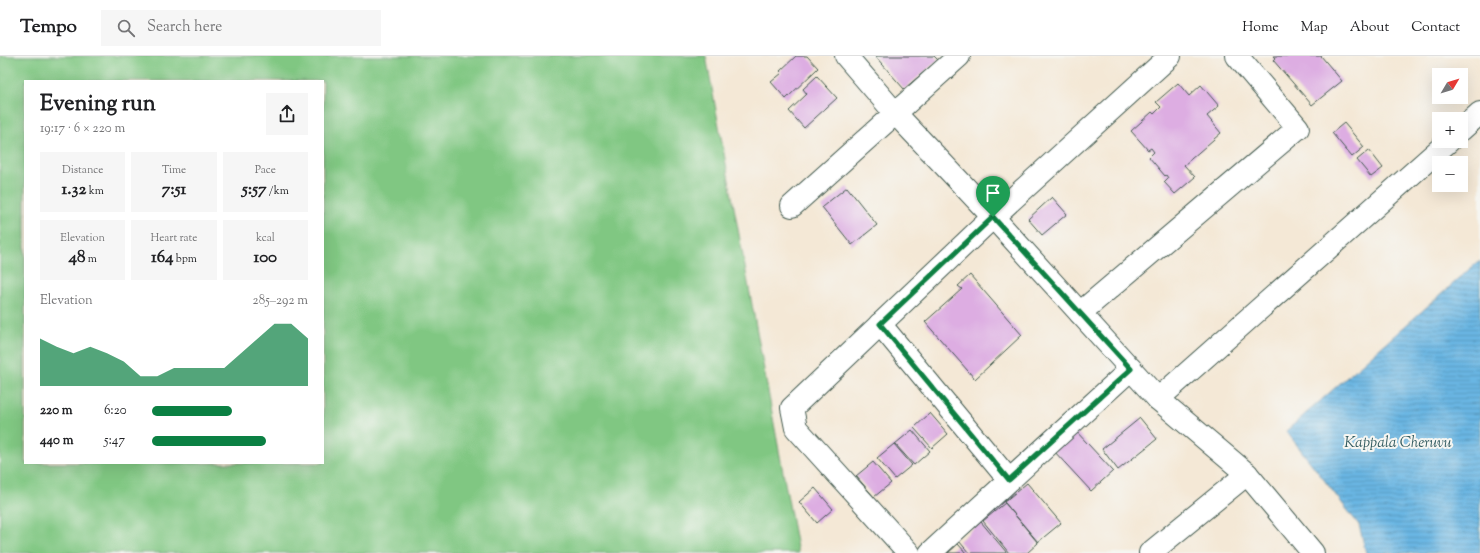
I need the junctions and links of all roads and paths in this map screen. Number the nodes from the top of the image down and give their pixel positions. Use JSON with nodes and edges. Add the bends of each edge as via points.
{"nodes":[{"id":1,"x":846,"y":56,"type":"edge"},
{"id":2,"x":959,"y":56,"type":"edge"},
{"id":3,"x":1170,"y":56,"type":"edge"},
{"id":4,"x":1238,"y":56,"type":"edge"},
{"id":5,"x":895,"y":113,"type":"junction"},
{"id":6,"x":1480,"y":113,"type":"edge"},
{"id":7,"x":1468,"y":124,"type":"edge"},
{"id":8,"x":1440,"y":148,"type":"edge"},
{"id":9,"x":792,"y":206,"type":"dead end"},
{"id":10,"x":993,"y":217,"type":"junction"},
{"id":11,"x":1080,"y":313,"type":"junction"},
{"id":12,"x":880,"y":324,"type":"junction"},
{"id":13,"x":1131,"y":369,"type":"junction"},
{"id":14,"x":1158,"y":399,"type":"junction"},
{"id":15,"x":1247,"y":474,"type":"junction"},
{"id":16,"x":1009,"y":480,"type":"junction"},
{"id":17,"x":909,"y":553,"type":"edge"},
{"id":18,"x":930,"y":553,"type":"edge"},
{"id":19,"x":1150,"y":553,"type":"edge"},
{"id":20,"x":1312,"y":553,"type":"edge"}],
"edges":[{"from":1,"to":5,"type":"street"},
{"from":2,"to":5,"type":"street"},
{"from":3,"to":10,"type":"street"},
{"from":4,"to":11,"type":"street","via":[[1298,128]]},
{"from":5,"to":9,"type":"street"},
{"from":5,"to":10,"type":"street"},
{"from":6,"to":7,"type":"street"},
{"from":8,"to":14,"type":"street"},
{"from":10,"to":11,"type":"street"},
{"from":10,"to":12,"type":"street"},
{"from":11,"to":13,"type":"street"},
{"from":12,"to":16,"type":"street"},
{"from":12,"to":17,"type":"street","via":[[792,408],[796,428]]},
{"from":13,"to":14,"type":"street"},
{"from":13,"to":16,"type":"street"},
{"from":14,"to":15,"type":"street"},
{"from":15,"to":19,"type":"street"},
{"from":15,"to":20,"type":"street"},
{"from":16,"to":18,"type":"street"}]}
